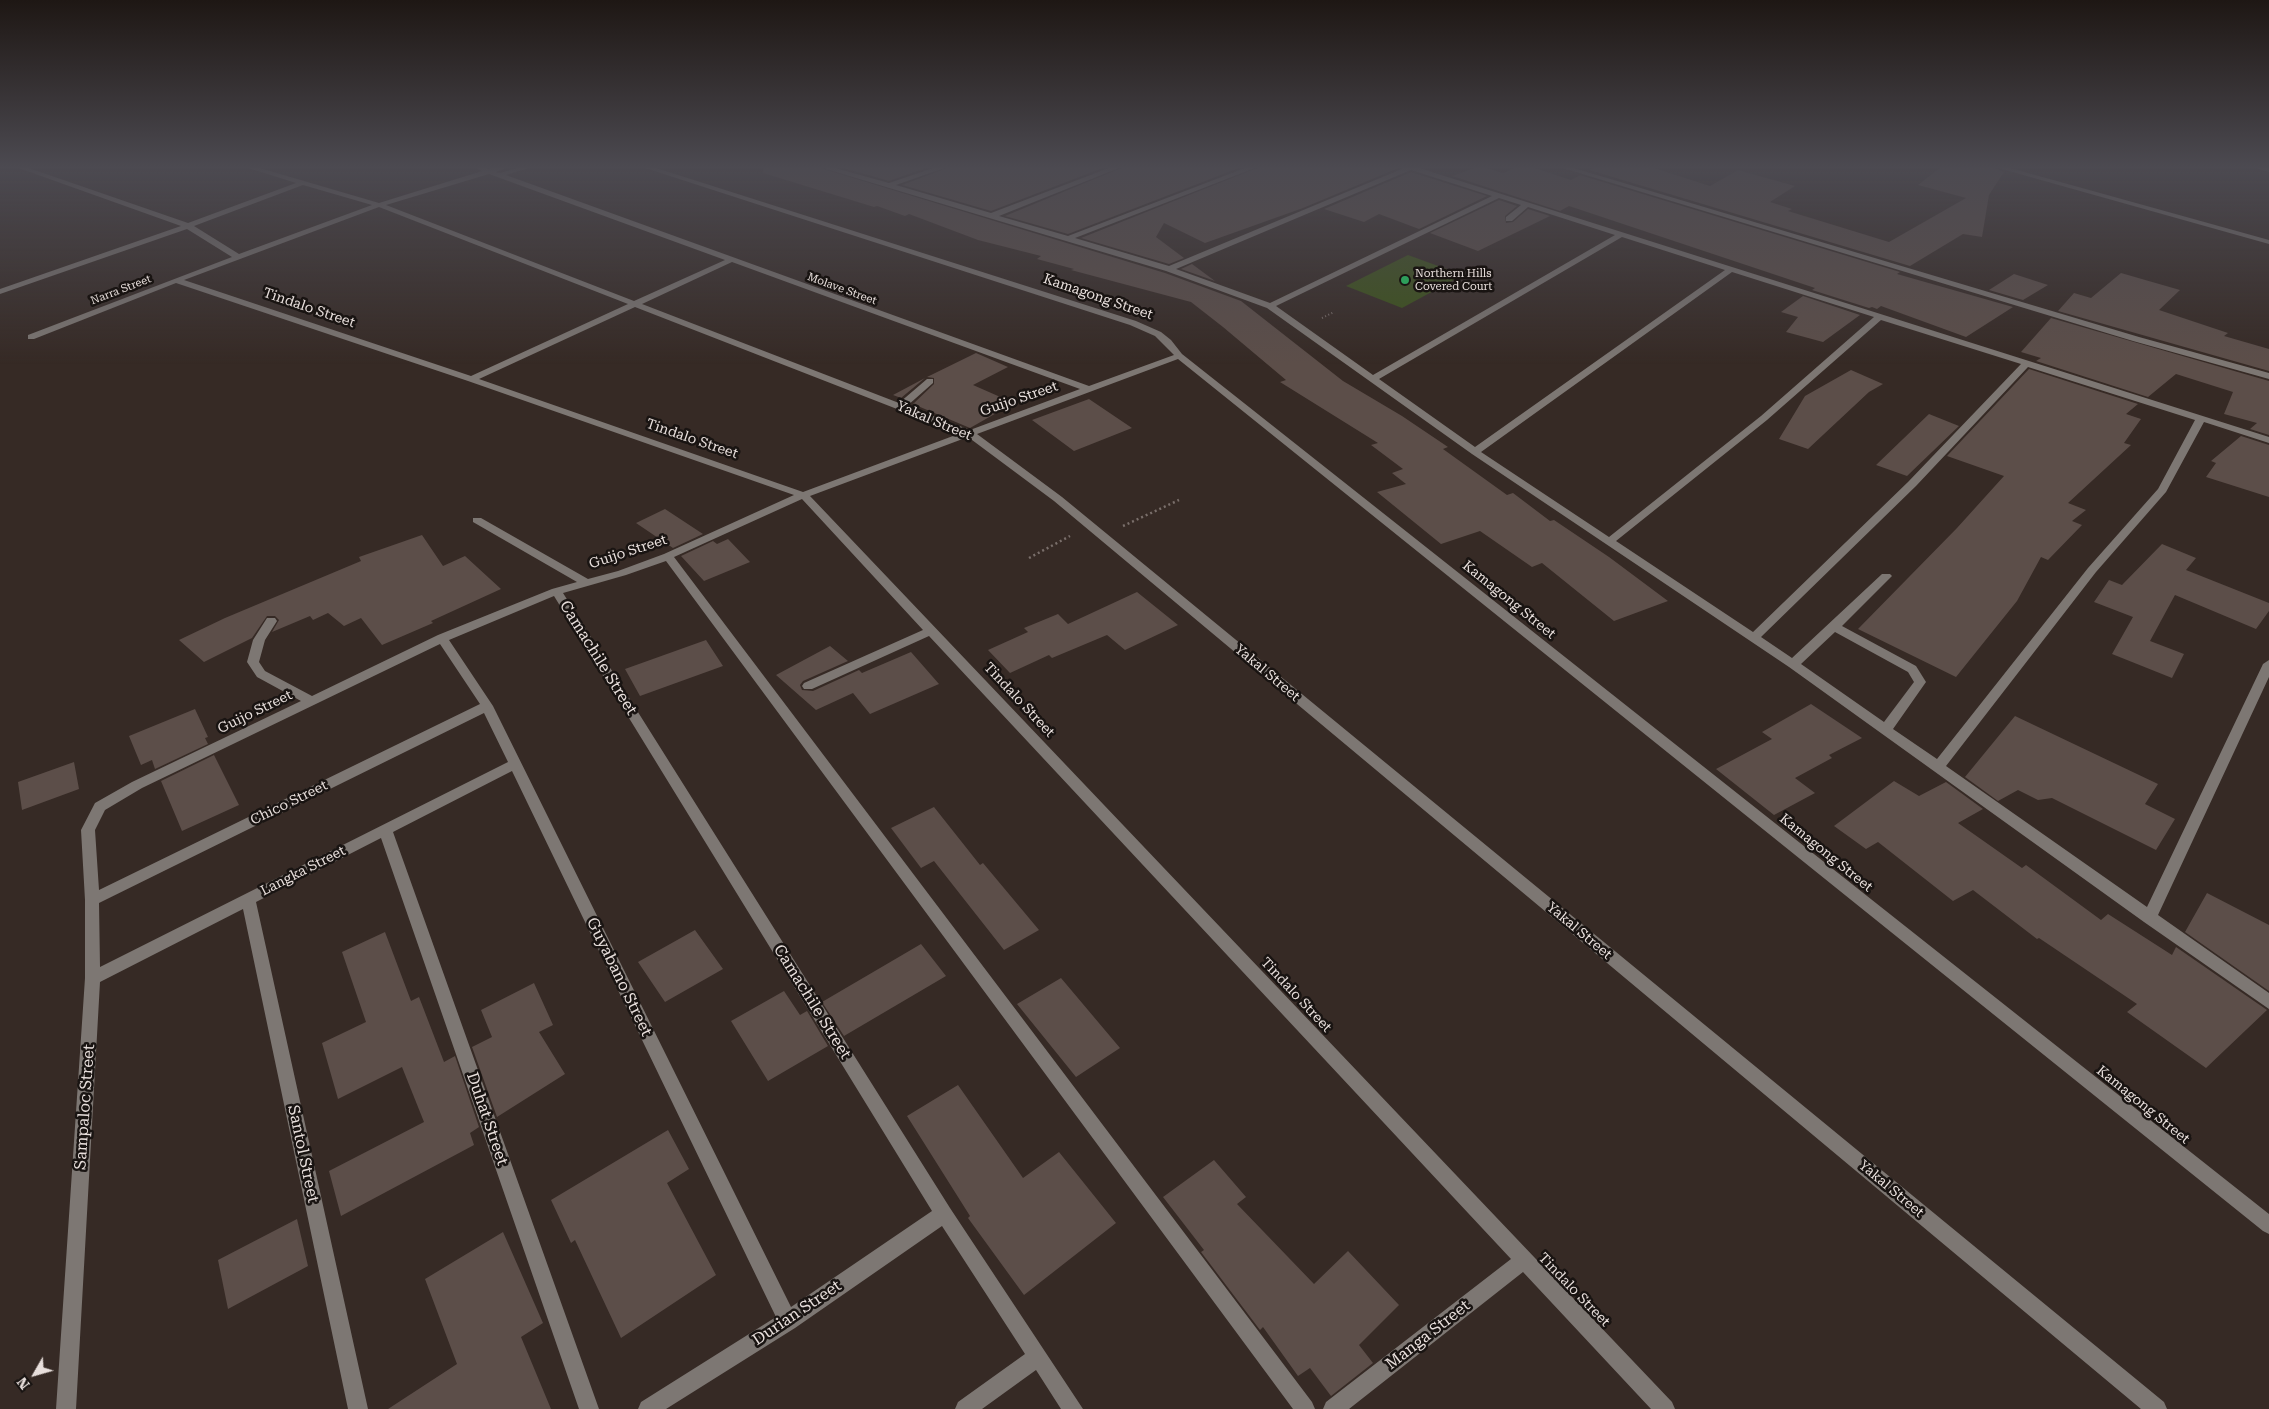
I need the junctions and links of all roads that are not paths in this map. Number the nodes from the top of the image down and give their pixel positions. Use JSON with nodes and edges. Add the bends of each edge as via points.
{"nodes":[{"id":1,"x":172,"y":232,"type":"edge"},
{"id":2,"x":197,"y":232,"type":"edge"},
{"id":3,"x":306,"y":232,"type":"edge"},
{"id":4,"x":447,"y":232,"type":"edge"},
{"id":5,"x":652,"y":232,"type":"edge"},
{"id":6,"x":849,"y":232,"type":"edge"},
{"id":7,"x":1043,"y":232,"type":"edge"},
{"id":8,"x":1086,"y":232,"type":"edge"},
{"id":9,"x":1256,"y":232,"type":"edge"},
{"id":10,"x":1424,"y":232,"type":"edge"},
{"id":11,"x":1611,"y":232,"type":"edge"},
{"id":12,"x":1778,"y":232,"type":"edge"},
{"id":13,"x":2232,"y":232,"type":"edge"},
{"id":14,"x":1621,"y":235,"type":"junction"},
{"id":15,"x":1067,"y":239,"type":"junction"},
{"id":16,"x":2269,"y":242,"type":"edge"},
{"id":17,"x":238,"y":257,"type":"junction"},
{"id":18,"x":730,"y":260,"type":"junction"},
{"id":19,"x":1168,"y":269,"type":"junction"},
{"id":20,"x":1732,"y":269,"type":"junction"},
{"id":21,"x":176,"y":280,"type":"junction"},
{"id":22,"x":0,"y":292,"type":"edge"},
{"id":23,"x":634,"y":304,"type":"junction"},
{"id":24,"x":1270,"y":306,"type":"junction"},
{"id":25,"x":1878,"y":318,"type":"junction"},
{"id":26,"x":31,"y":337,"type":"dead end"},
{"id":27,"x":1179,"y":356,"type":"junction"},
{"id":28,"x":2026,"y":364,"type":"junction"},
{"id":29,"x":2269,"y":376,"type":"edge"},
{"id":30,"x":1374,"y":379,"type":"junction"},
{"id":31,"x":471,"y":380,"type":"junction"},
{"id":32,"x":930,"y":381,"type":"dead end"},
{"id":33,"x":1091,"y":390,"type":"junction"},
{"id":34,"x":900,"y":407,"type":"junction"},
{"id":35,"x":2200,"y":420,"type":"junction"},
{"id":36,"x":969,"y":433,"type":"junction"},
{"id":37,"x":2269,"y":440,"type":"edge"},
{"id":38,"x":1475,"y":452,"type":"junction"},
{"id":39,"x":802,"y":495,"type":"junction"},
{"id":40,"x":477,"y":520,"type":"dead end"},
{"id":41,"x":1609,"y":542,"type":"junction"},
{"id":42,"x":668,"y":556,"type":"junction"},
{"id":43,"x":1886,"y":576,"type":"dead end"},
{"id":44,"x":585,"y":582,"type":"junction"},
{"id":45,"x":556,"y":591,"type":"junction"},
{"id":46,"x":271,"y":621,"type":"dead end"},
{"id":47,"x":1834,"y":627,"type":"junction"},
{"id":48,"x":931,"y":631,"type":"junction"},
{"id":49,"x":442,"y":638,"type":"junction"},
{"id":50,"x":1753,"y":638,"type":"junction"},
{"id":51,"x":1793,"y":664,"type":"junction"},
{"id":52,"x":2269,"y":664,"type":"edge"},
{"id":53,"x":808,"y":686,"type":"dead end"},
{"id":54,"x":312,"y":701,"type":"junction"},
{"id":55,"x":487,"y":706,"type":"junction"},
{"id":56,"x":1884,"y":730,"type":"junction"},
{"id":57,"x":514,"y":764,"type":"junction"},
{"id":58,"x":1938,"y":767,"type":"junction"},
{"id":59,"x":100,"y":807,"type":"joint"},
{"id":60,"x":385,"y":829,"type":"junction"},
{"id":61,"x":248,"y":899,"type":"junction"},
{"id":62,"x":92,"y":900,"type":"junction"},
{"id":63,"x":2149,"y":918,"type":"junction"},
{"id":64,"x":93,"y":978,"type":"junction"},
{"id":65,"x":2269,"y":1002,"type":"edge"},
{"id":66,"x":944,"y":1214,"type":"junction"},
{"id":67,"x":2269,"y":1225,"type":"edge"},
{"id":68,"x":1524,"y":1260,"type":"junction"},
{"id":69,"x":788,"y":1321,"type":"junction"},
{"id":70,"x":1038,"y":1356,"type":"junction"},
{"id":71,"x":66,"y":1409,"type":"edge"},
{"id":72,"x":358,"y":1409,"type":"edge"},
{"id":73,"x":589,"y":1409,"type":"edge"},
{"id":74,"x":648,"y":1409,"type":"edge"},
{"id":75,"x":966,"y":1409,"type":"edge"},
{"id":76,"x":1072,"y":1409,"type":"edge"},
{"id":77,"x":1305,"y":1409,"type":"edge"},
{"id":78,"x":1333,"y":1409,"type":"edge"},
{"id":79,"x":1665,"y":1409,"type":"edge"},
{"id":80,"x":2157,"y":1409,"type":"edge"}],
"edges":[{"from":1,"to":22,"type":"street"},
{"from":2,"to":17,"type":"street"},
{"from":3,"to":17,"type":"street","name":"Narra Street"},
{"from":4,"to":23,"type":"street","name":"Yakal Street"},
{"from":5,"to":18,"type":"street","name":"Molave Street"},
{"from":6,"to":27,"type":"street","name":"Kamagong Street","via":[[1133,322],[1158,334]]},
{"from":7,"to":15,"type":"street"},
{"from":8,"to":15,"type":"street"},
{"from":9,"to":19,"type":"street"},
{"from":10,"to":24,"type":"street"},
{"from":11,"to":14,"type":"street"},
{"from":12,"to":29,"type":"street"},
{"from":13,"to":16,"type":"street"},
{"from":14,"to":20,"type":"street"},
{"from":14,"to":30,"type":"street"},
{"from":15,"to":19,"type":"street"},
{"from":17,"to":21,"type":"street","name":"Narra Street"},
{"from":18,"to":23,"type":"street"},
{"from":18,"to":33,"type":"street","name":"Molave Street"},
{"from":19,"to":24,"type":"street"},
{"from":20,"to":25,"type":"street"},
{"from":20,"to":38,"type":"street"},
{"from":21,"to":26,"type":"street","name":"Narra Street"},
{"from":21,"to":31,"type":"street","name":"Tindalo Street"},
{"from":23,"to":31,"type":"street"},
{"from":23,"to":34,"type":"street","name":"Yakal Street"},
{"from":24,"to":30,"type":"street"},
{"from":25,"to":28,"type":"street"},
{"from":25,"to":41,"type":"street","via":[[1764,418]]},
{"from":27,"to":33,"type":"street","name":"Guijo Street"},
{"from":27,"to":67,"type":"street","name":"Kamagong Street"},
{"from":28,"to":35,"type":"street"},
{"from":28,"to":50,"type":"street","via":[[1912,484]]},
{"from":30,"to":38,"type":"street"},
{"from":31,"to":39,"type":"street","name":"Tindalo Street"},
{"from":32,"to":34,"type":"street"},
{"from":33,"to":36,"type":"street","name":"Guijo Street"},
{"from":34,"to":36,"type":"street","name":"Yakal Street"},
{"from":35,"to":37,"type":"street"},
{"from":35,"to":58,"type":"street","via":[[2162,490],[2092,570]]},
{"from":36,"to":39,"type":"street","name":"Guijo Street"},
{"from":36,"to":80,"type":"street","name":"Yakal Street","via":[[1058,499]]},
{"from":38,"to":41,"type":"street"},
{"from":39,"to":42,"type":"street","name":"Guijo Street"},
{"from":39,"to":48,"type":"street","name":"Tindalo Street"},
{"from":40,"to":44,"type":"street"},
{"from":41,"to":50,"type":"street"},
{"from":42,"to":44,"type":"street","name":"Guijo Street"},
{"from":42,"to":77,"type":"street"},
{"from":43,"to":47,"type":"street"},
{"from":44,"to":45,"type":"street","name":"Guijo Street"},
{"from":45,"to":49,"type":"street","name":"Guijo Street"},
{"from":45,"to":66,"type":"street","name":"Camachile Street"},
{"from":46,"to":54,"type":"street","via":[[259,640],[253,662],[261,674]]},
{"from":47,"to":51,"type":"street"},
{"from":47,"to":56,"type":"street","via":[[1912,670],[1920,682]]},
{"from":48,"to":53,"type":"street"},
{"from":48,"to":68,"type":"street","name":"Tindalo Street"},
{"from":49,"to":54,"type":"street","name":"Guijo Street"},
{"from":49,"to":55,"type":"street","name":"Guyabano Street"},
{"from":50,"to":51,"type":"street"},
{"from":51,"to":56,"type":"street"},
{"from":52,"to":63,"type":"street"},
{"from":54,"to":59,"type":"street","name":"Guijo Street","via":[[138,785]]},
{"from":55,"to":57,"type":"street","name":"Guyabano Street"},
{"from":55,"to":62,"type":"street","name":"Chico Street"},
{"from":56,"to":58,"type":"street"},
{"from":57,"to":60,"type":"street","name":"Langka Street"},
{"from":57,"to":69,"type":"street","name":"Guyabano Street"},
{"from":58,"to":63,"type":"street"},
{"from":59,"to":62,"type":"street","name":"Sampaloc Street","via":[[88,830]]},
{"from":60,"to":61,"type":"street","name":"Langka Street"},
{"from":60,"to":73,"type":"street","name":"Duhat Street"},
{"from":61,"to":64,"type":"street","name":"Langka Street"},
{"from":61,"to":72,"type":"street","name":"Santol Street"},
{"from":62,"to":64,"type":"street","name":"Sampaloc Street"},
{"from":63,"to":65,"type":"street"},
{"from":64,"to":71,"type":"street","name":"Sampaloc Street"},
{"from":66,"to":69,"type":"street","name":"Durian Street"},
{"from":66,"to":70,"type":"street","name":"Camachile Street"},
{"from":68,"to":78,"type":"street","name":"Manga Street"},
{"from":68,"to":79,"type":"street","name":"Tindalo Street"},
{"from":69,"to":74,"type":"street","name":"Durian Street"},
{"from":70,"to":75,"type":"street"},
{"from":70,"to":76,"type":"street","name":"Camachile Street"}]}
